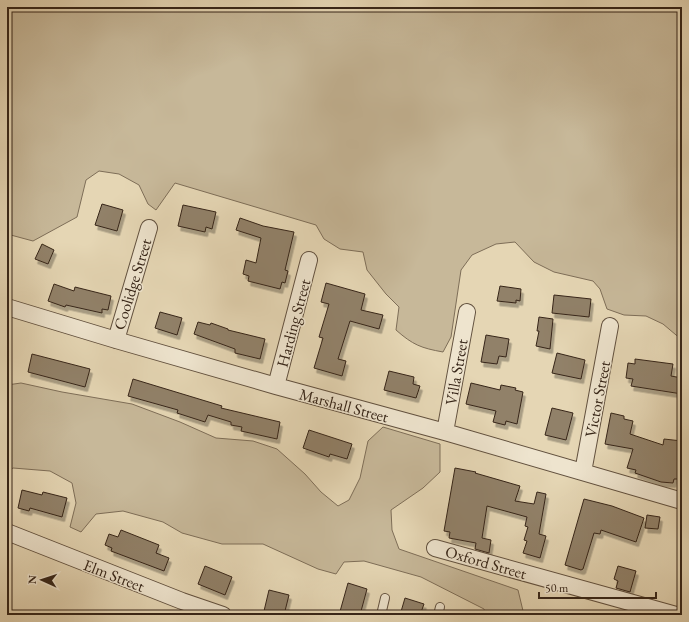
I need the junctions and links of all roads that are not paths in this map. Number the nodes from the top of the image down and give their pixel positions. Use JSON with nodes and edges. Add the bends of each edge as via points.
{"nodes":[{"id":1,"x":149,"y":228,"type":"dead end"},
{"id":2,"x":309,"y":260,"type":"dead end"},
{"id":3,"x":7,"y":307,"type":"edge"},
{"id":4,"x":467,"y":312,"type":"dead end"},
{"id":5,"x":610,"y":326,"type":"dead end"},
{"id":6,"x":116,"y":340,"type":"junction"},
{"id":7,"x":276,"y":386,"type":"junction"},
{"id":8,"x":445,"y":432,"type":"junction"},
{"id":9,"x":583,"y":472,"type":"junction"},
{"id":10,"x":682,"y":501,"type":"edge"},
{"id":11,"x":7,"y":532,"type":"edge"},
{"id":12,"x":435,"y":548,"type":"dead end"},
{"id":13,"x":385,"y":598,"type":"dead end"},
{"id":14,"x":223,"y":615,"type":"edge"},
{"id":15,"x":381,"y":615,"type":"edge"},
{"id":16,"x":676,"y":615,"type":"edge"}],
"edges":[{"from":1,"to":6,"type":"street","name":"Coolidge Street"},
{"from":2,"to":7,"type":"street","name":"Harding Street"},
{"from":3,"to":6,"type":"street","name":"Marshall Street"},
{"from":4,"to":8,"type":"street","name":"Villa Street"},
{"from":5,"to":9,"type":"street","name":"Victor Street"},
{"from":6,"to":7,"type":"street","name":"Marshall Street"},
{"from":7,"to":8,"type":"street","name":"Marshall Street"},
{"from":8,"to":9,"type":"street","name":"Marshall Street"},
{"from":9,"to":10,"type":"street","name":"Marshall Street"},
{"from":11,"to":14,"type":"street","name":"Elm Street"},
{"from":12,"to":16,"type":"street","name":"Oxford Street"},
{"from":13,"to":15,"type":"lane"}]}
